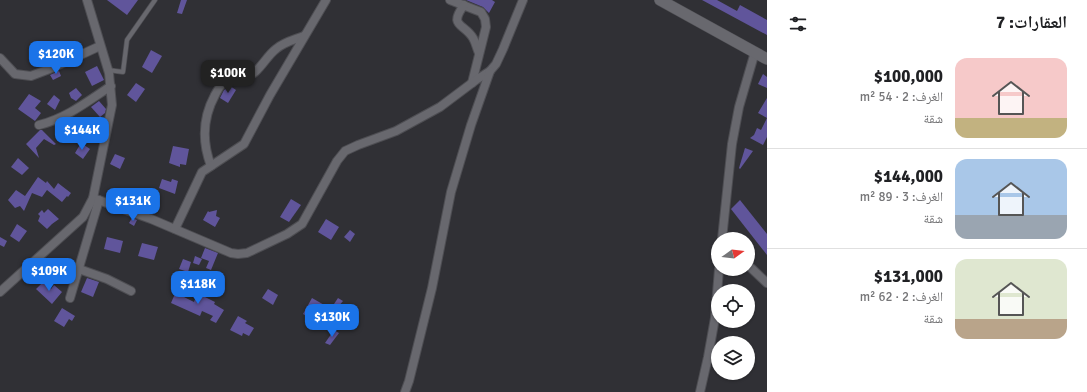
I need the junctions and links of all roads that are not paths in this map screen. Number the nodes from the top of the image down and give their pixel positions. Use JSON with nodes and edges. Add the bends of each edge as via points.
{"nodes":[{"id":1,"x":87,"y":0,"type":"edge"},
{"id":2,"x":155,"y":0,"type":"edge"},
{"id":3,"x":326,"y":0,"type":"edge"},
{"id":4,"x":450,"y":0,"type":"edge"},
{"id":5,"x":523,"y":0,"type":"edge"},
{"id":6,"x":660,"y":0,"type":"edge"},
{"id":7,"x":464,"y":5,"type":"junction"},
{"id":8,"x":304,"y":36,"type":"junction"},
{"id":9,"x":100,"y":46,"type":"junction"},
{"id":10,"x":755,"y":52,"type":"junction"},
{"id":11,"x":479,"y":53,"type":"junction"},
{"id":12,"x":0,"y":58,"type":"edge"},
{"id":13,"x":767,"y":58,"type":"edge"},
{"id":14,"x":108,"y":70,"type":"junction"},
{"id":15,"x":490,"y":71,"type":"junction"},
{"id":16,"x":472,"y":83,"type":"junction"},
{"id":17,"x":111,"y":86,"type":"junction"},
{"id":18,"x":39,"y":125,"type":"dead end"},
{"id":19,"x":211,"y":166,"type":"junction"},
{"id":20,"x":96,"y":199,"type":"junction"},
{"id":21,"x":175,"y":229,"type":"junction"},
{"id":22,"x":723,"y":232,"type":"edge"},
{"id":23,"x":79,"y":270,"type":"junction"},
{"id":24,"x":755,"y":272,"type":"edge"},
{"id":25,"x":718,"y":276,"type":"edge"},
{"id":26,"x":767,"y":283,"type":"edge"},
{"id":27,"x":131,"y":291,"type":"dead end"},
{"id":28,"x":0,"y":292,"type":"edge"},
{"id":29,"x":70,"y":298,"type":"dead end"},
{"id":30,"x":405,"y":392,"type":"edge"},
{"id":31,"x":700,"y":392,"type":"edge"}],
"edges":[{"from":1,"to":9,"type":"street"},
{"from":2,"to":14,"type":"lane","via":[[127,40],[123,72]]},
{"from":3,"to":8,"type":"street"},
{"from":4,"to":7,"type":"street"},
{"from":5,"to":15,"type":"street","via":[[503,49]]},
{"from":6,"to":10,"type":"street"},
{"from":7,"to":11,"type":"street","via":[[459,11],[458,24],[474,39]]},
{"from":7,"to":11,"type":"street","via":[[481,12],[485,19],[486,27]]},
{"from":8,"to":19,"type":"street","via":[[244,144]]},
{"from":8,"to":19,"type":"street","via":[[276,49],[249,76],[224,82],[218,88],[205,122],[205,145]]},
{"from":9,"to":12,"type":"street","via":[[31,76],[15,74]]},
{"from":9,"to":14,"type":"street"},
{"from":10,"to":13,"type":"street"},
{"from":10,"to":22,"type":"street","via":[[732,144]]},
{"from":11,"to":16,"type":"street"},
{"from":14,"to":17,"type":"street"},
{"from":15,"to":16,"type":"street"},
{"from":15,"to":30,"type":"street","via":[[451,192],[432,288]]},
{"from":16,"to":21,"type":"street","via":[[440,107],[346,152],[337,161],[302,224],[287,234],[247,253],[238,254]]},
{"from":17,"to":18,"type":"street","via":[[70,114]]},
{"from":17,"to":20,"type":"street","via":[[112,105]]},
{"from":19,"to":21,"type":"street","via":[[202,172]]},
{"from":20,"to":21,"type":"street"},
{"from":20,"to":23,"type":"street"},
{"from":20,"to":28,"type":"street","via":[[83,216]]},
{"from":23,"to":27,"type":"street","via":[[107,279]]},
{"from":23,"to":29,"type":"street"},
{"from":24,"to":26,"type":"street"},
{"from":25,"to":31,"type":"street","via":[[715,318]]}]}
